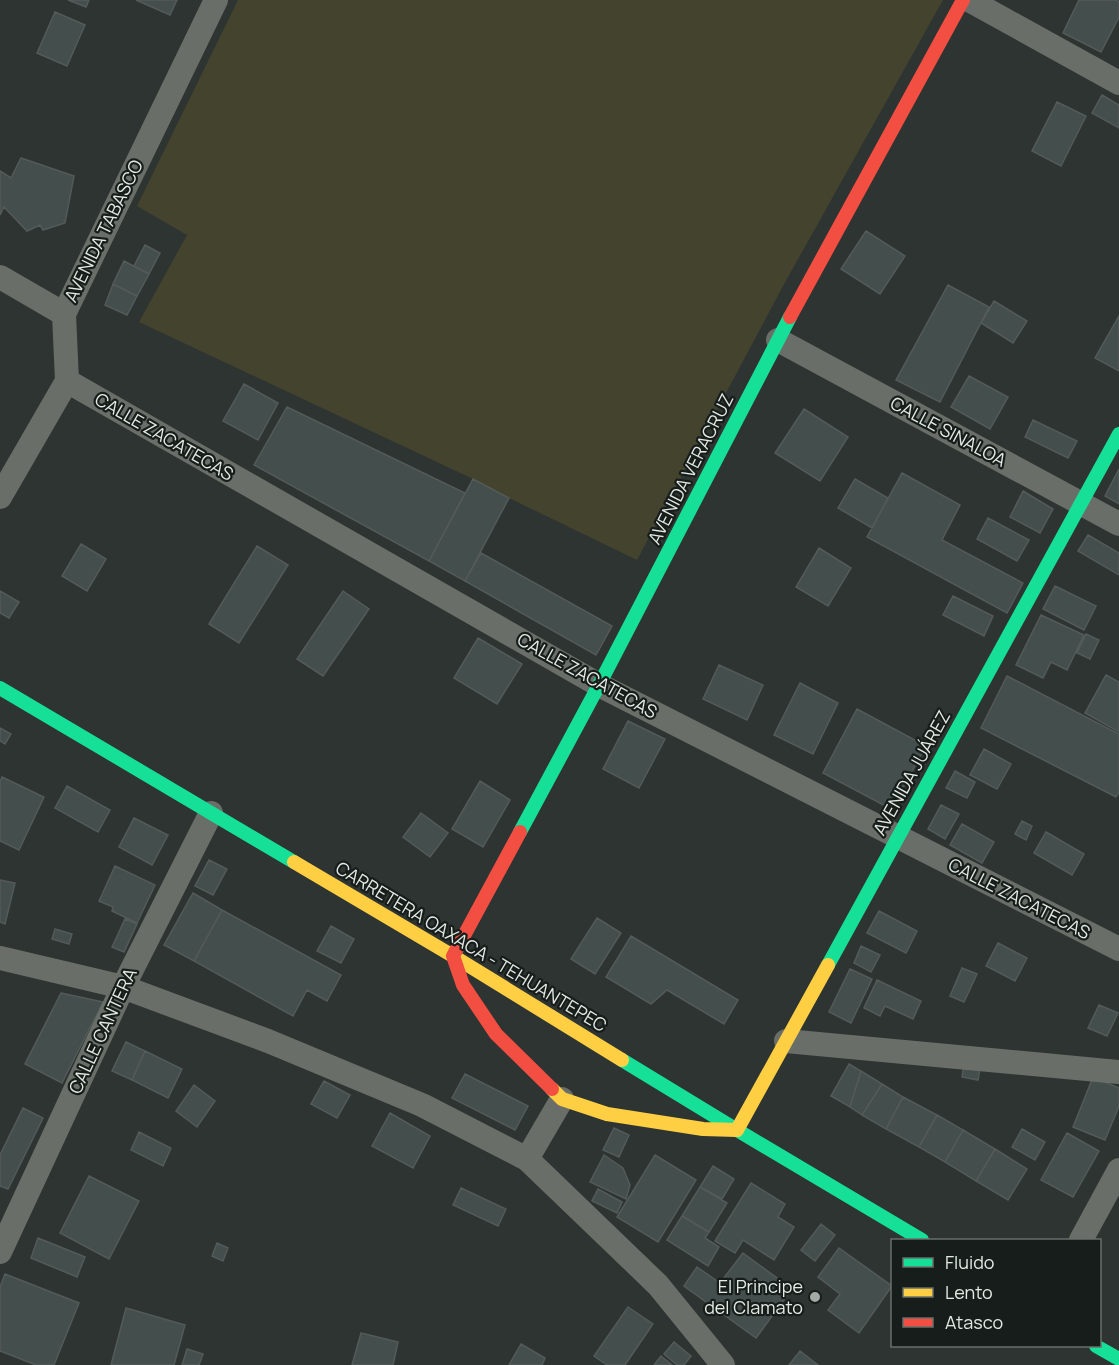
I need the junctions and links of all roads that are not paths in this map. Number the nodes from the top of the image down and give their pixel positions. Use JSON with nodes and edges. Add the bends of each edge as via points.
{"nodes":[{"id":1,"x":216,"y":0,"type":"edge"},
{"id":2,"x":963,"y":0,"type":"edge"},
{"id":3,"x":969,"y":0,"type":"edge"},
{"id":4,"x":1119,"y":83,"type":"edge"},
{"id":5,"x":0,"y":277,"type":"edge"},
{"id":6,"x":64,"y":314,"type":"junction"},
{"id":7,"x":778,"y":340,"type":"junction"},
{"id":8,"x":67,"y":381,"type":"junction"},
{"id":9,"x":1119,"y":434,"type":"edge"},
{"id":10,"x":0,"y":497,"type":"edge"},
{"id":11,"x":1081,"y":503,"type":"junction"},
{"id":12,"x":1119,"y":524,"type":"edge"},
{"id":13,"x":599,"y":685,"type":"junction"},
{"id":14,"x":0,"y":688,"type":"edge"},
{"id":15,"x":211,"y":813,"type":"junction"},
{"id":16,"x":898,"y":837,"type":"junction"},
{"id":17,"x":1119,"y":949,"type":"edge"},
{"id":18,"x":453,"y":956,"type":"junction"},
{"id":19,"x":0,"y":958,"type":"edge"},
{"id":20,"x":123,"y":987,"type":"junction"},
{"id":21,"x":786,"y":1041,"type":"junction"},
{"id":22,"x":1119,"y":1072,"type":"edge"},
{"id":23,"x":562,"y":1099,"type":"junction"},
{"id":24,"x":737,"y":1130,"type":"junction"},
{"id":25,"x":527,"y":1159,"type":"junction"},
{"id":26,"x":1119,"y":1170,"type":"edge"},
{"id":27,"x":920,"y":1239,"type":"edge"},
{"id":28,"x":1082,"y":1239,"type":"edge"},
{"id":29,"x":0,"y":1252,"type":"edge"},
{"id":30,"x":1098,"y":1347,"type":"edge"},
{"id":31,"x":1119,"y":1359,"type":"edge"},
{"id":32,"x":723,"y":1365,"type":"edge"}],
"edges":[{"from":1,"to":6,"type":"street","name":"AVENIDA TABASCO"},
{"from":2,"to":7,"type":"street","name":"AVENIDA VERACRUZ"},
{"from":3,"to":4,"type":"street"},
{"from":5,"to":6,"type":"street"},
{"from":6,"to":8,"type":"street","name":"AVENIDA TABASCO"},
{"from":7,"to":11,"type":"street","name":"CALLE SINALOA"},
{"from":7,"to":13,"type":"street","name":"AVENIDA VERACRUZ"},
{"from":8,"to":10,"type":"street"},
{"from":8,"to":13,"type":"street","name":"CALLE ZACATECAS"},
{"from":9,"to":11,"type":"street","name":"AVENIDA JUÁREZ"},
{"from":11,"to":12,"type":"street","name":"CALLE SINALOA"},
{"from":11,"to":16,"type":"street","name":"AVENIDA JUÁREZ"},
{"from":13,"to":16,"type":"street","name":"CALLE ZACATECAS"},
{"from":13,"to":18,"type":"street","name":"AVENIDA VERACRUZ"},
{"from":14,"to":15,"type":"street","name":"CARRETERA OAXACA - TEHUANTEPEC"},
{"from":15,"to":18,"type":"street","name":"CARRETERA OAXACA - TEHUANTEPEC"},
{"from":15,"to":20,"type":"street","name":"CALLE CANTERA"},
{"from":16,"to":17,"type":"street","name":"CALLE ZACATECAS"},
{"from":16,"to":21,"type":"street","name":"AVENIDA JUÁREZ"},
{"from":18,"to":23,"type":"street","via":[[463,985],[496,1034]]},
{"from":18,"to":24,"type":"street","name":"CARRETERA OAXACA - TEHUANTEPEC"},
{"from":19,"to":20,"type":"street"},
{"from":20,"to":25,"type":"street","via":[[422,1105]]},
{"from":20,"to":29,"type":"street","name":"CALLE CANTERA"},
{"from":21,"to":22,"type":"street"},
{"from":21,"to":24,"type":"street","name":"AVENIDA JUÁREZ"},
{"from":23,"to":24,"type":"street","via":[[607,1114],[703,1129]]},
{"from":23,"to":25,"type":"street"},
{"from":24,"to":27,"type":"street","name":"CARRETERA OAXACA - TEHUANTEPEC"},
{"from":25,"to":32,"type":"street","via":[[658,1285]]},
{"from":26,"to":28,"type":"street"},
{"from":30,"to":31,"type":"street"}]}
